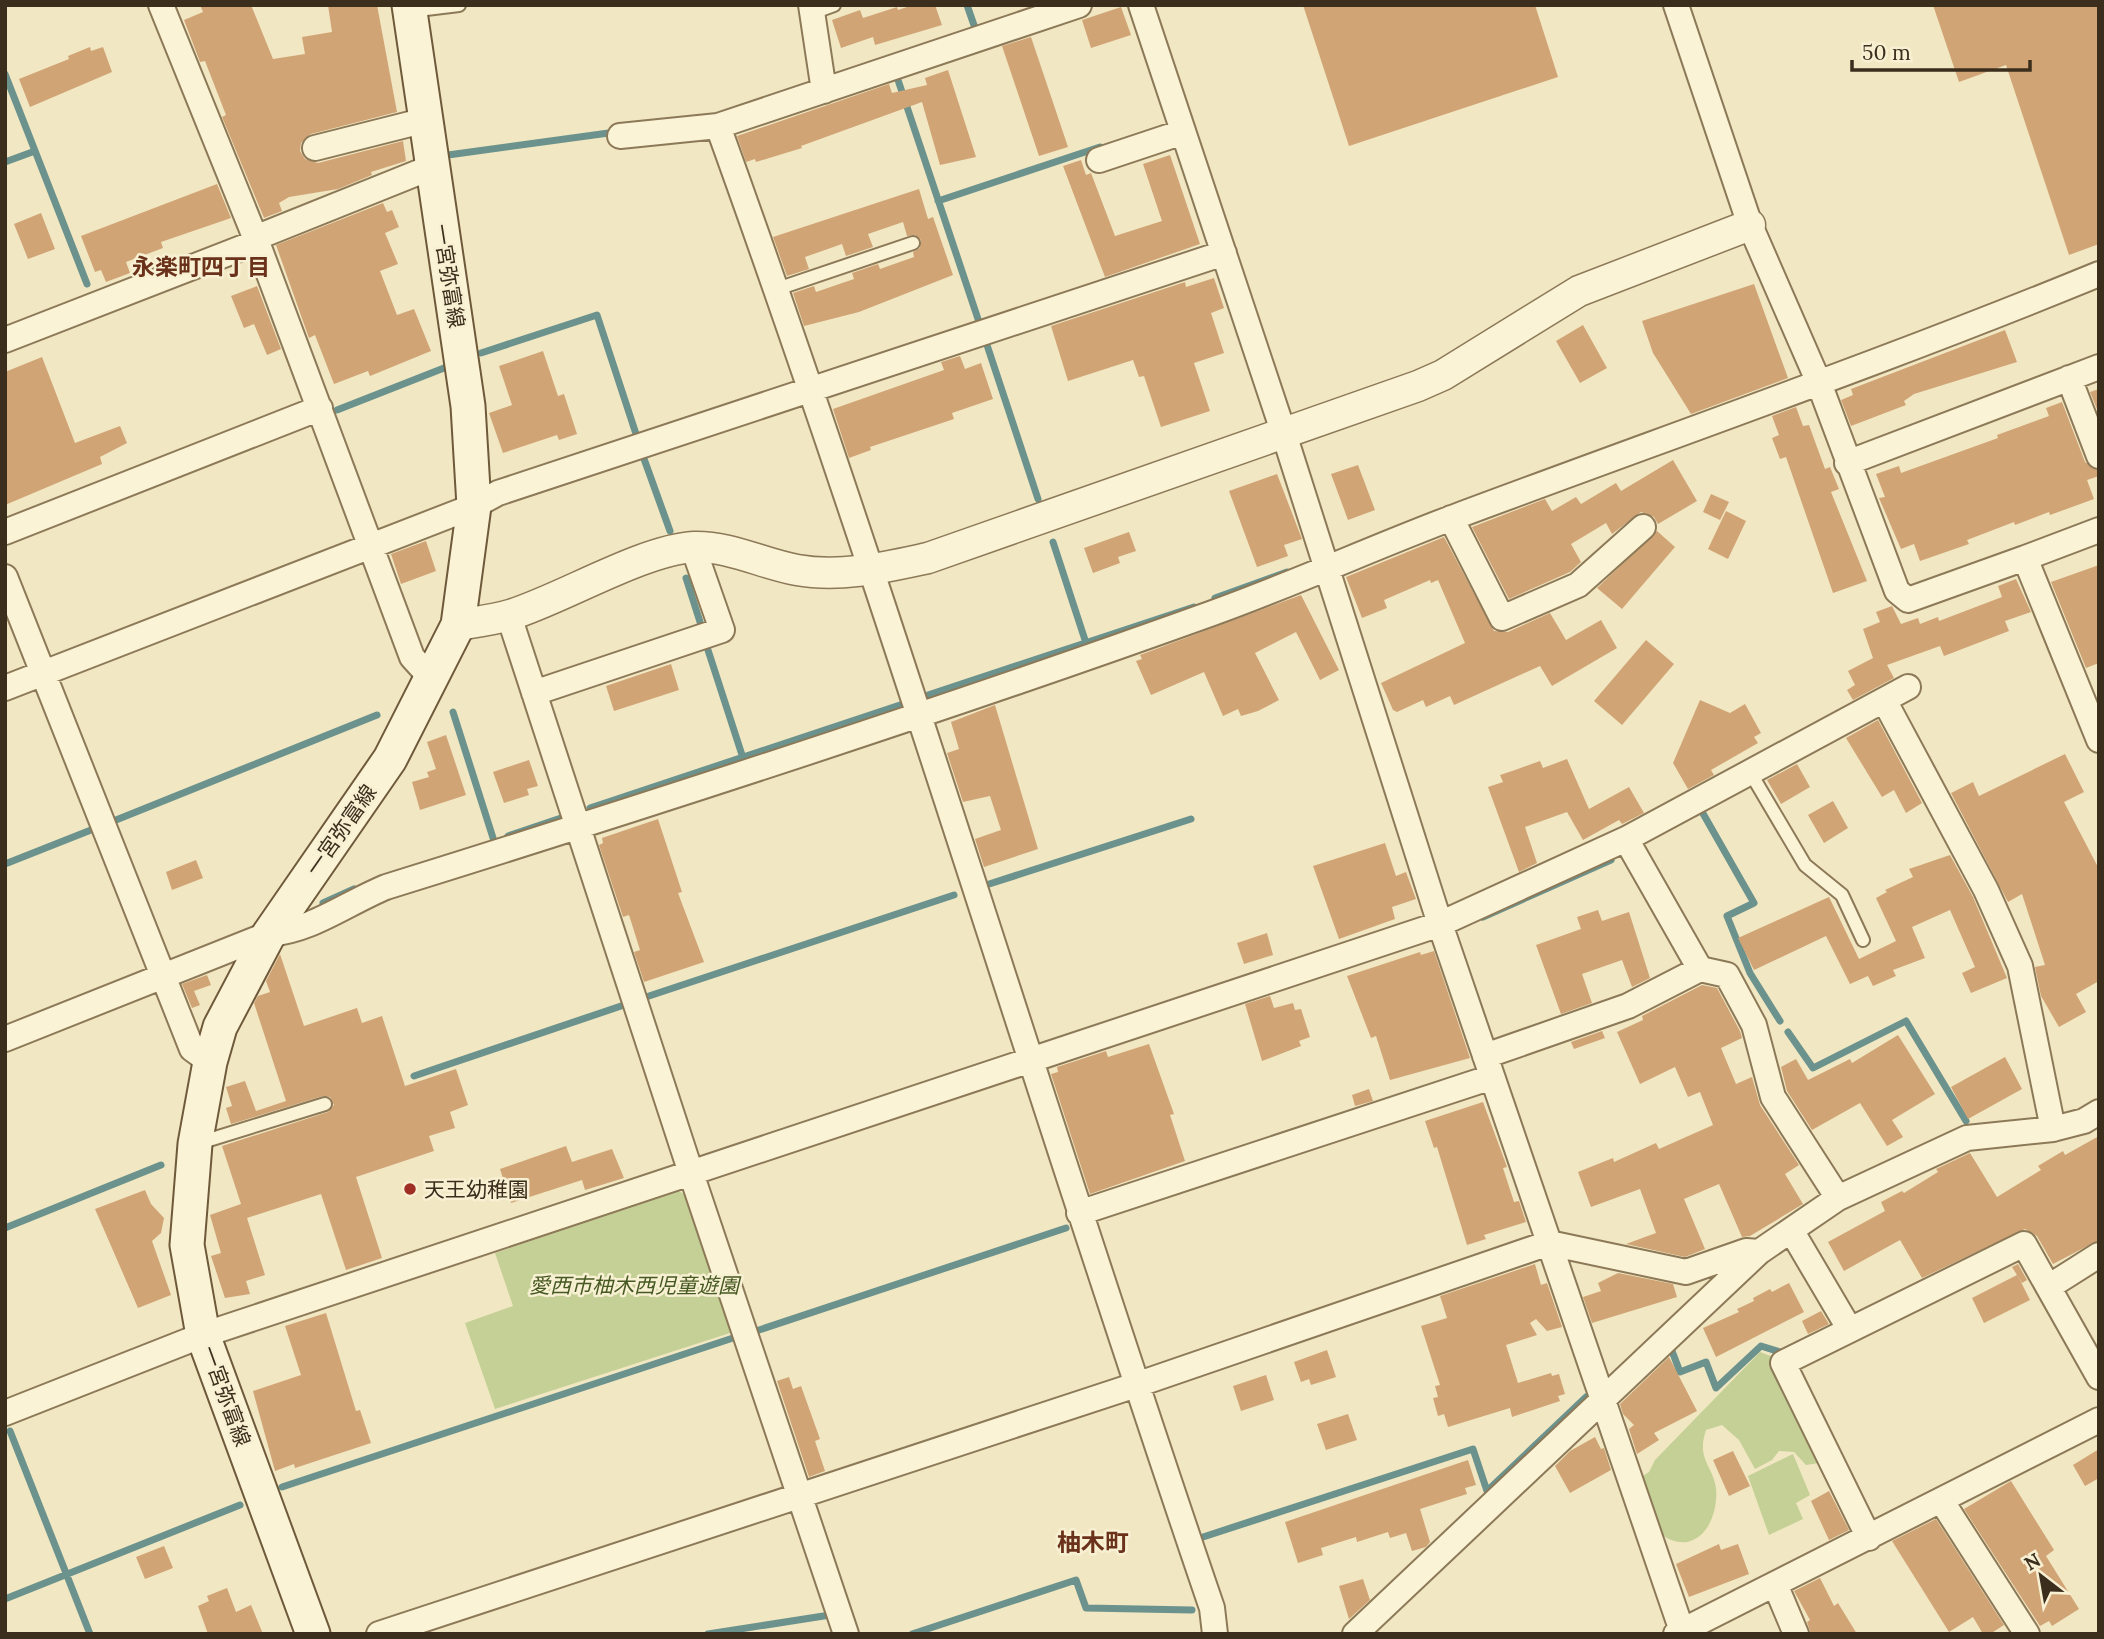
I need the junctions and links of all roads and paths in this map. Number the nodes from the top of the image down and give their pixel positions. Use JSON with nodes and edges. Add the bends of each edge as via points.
{"nodes":[{"id":1,"x":162,"y":5,"type":"edge"},
{"id":2,"x":459,"y":5,"type":"edge"},
{"id":3,"x":1079,"y":5,"type":"edge"},
{"id":4,"x":1141,"y":5,"type":"edge"},
{"id":5,"x":1676,"y":5,"type":"edge"},
{"id":6,"x":410,"y":8,"type":"edge"},
{"id":7,"x":819,"y":8,"type":"edge"},
{"id":8,"x":824,"y":91,"type":"junction"},
{"id":9,"x":426,"y":120,"type":"junction"},
{"id":10,"x":718,"y":126,"type":"junction"},
{"id":11,"x":1183,"y":132,"type":"junction"},
{"id":12,"x":620,"y":136,"type":"dead end"},
{"id":13,"x":316,"y":148,"type":"dead end"},
{"id":14,"x":1100,"y":160,"type":"dead end"},
{"id":15,"x":432,"y":167,"type":"junction"},
{"id":16,"x":1750,"y":225,"type":"junction"},
{"id":17,"x":256,"y":240,"type":"junction"},
{"id":18,"x":913,"y":243,"type":"dead end"},
{"id":19,"x":1224,"y":253,"type":"junction"},
{"id":20,"x":2099,"y":274,"type":"edge"},
{"id":21,"x":777,"y":289,"type":"junction"},
{"id":22,"x":5,"y":340,"type":"edge"},
{"id":23,"x":2099,"y":367,"type":"edge"},
{"id":24,"x":2069,"y":378,"type":"junction"},
{"id":25,"x":1819,"y":383,"type":"junction"},
{"id":26,"x":811,"y":392,"type":"junction"},
{"id":27,"x":320,"y":408,"type":"junction"},
{"id":28,"x":1284,"y":434,"type":"junction"},
{"id":29,"x":2099,"y":456,"type":"edge"},
{"id":30,"x":1847,"y":463,"type":"junction"},
{"id":31,"x":474,"y":506,"type":"junction"},
{"id":32,"x":1451,"y":519,"type":"junction"},
{"id":33,"x":1643,"y":527,"type":"dead end"},
{"id":34,"x":2099,"y":530,"type":"edge"},
{"id":35,"x":5,"y":532,"type":"edge"},
{"id":36,"x":372,"y":543,"type":"junction"},
{"id":37,"x":693,"y":547,"type":"junction"},
{"id":38,"x":2025,"y":558,"type":"junction"},
{"id":39,"x":872,"y":570,"type":"junction"},
{"id":40,"x":1326,"y":571,"type":"junction"},
{"id":41,"x":5,"y":577,"type":"edge"},
{"id":42,"x":509,"y":616,"type":"junction"},
{"id":43,"x":458,"y":625,"type":"junction"},
{"id":44,"x":43,"y":673,"type":"junction"},
{"id":45,"x":431,"y":678,"type":"junction"},
{"id":46,"x":1908,"y":687,"type":"dead end"},
{"id":47,"x":5,"y":688,"type":"edge"},
{"id":48,"x":2089,"y":689,"type":"edge"},
{"id":49,"x":534,"y":693,"type":"junction"},
{"id":50,"x":1884,"y":701,"type":"junction"},
{"id":51,"x":918,"y":715,"type":"junction"},
{"id":52,"x":2099,"y":740,"type":"edge"},
{"id":53,"x":1750,"y":772,"type":"junction"},
{"id":54,"x":578,"y":827,"type":"junction"},
{"id":55,"x":1626,"y":839,"type":"junction"},
{"id":56,"x":1440,"y":924,"type":"junction"},
{"id":57,"x":269,"y":934,"type":"junction"},
{"id":58,"x":1863,"y":940,"type":"dead end"},
{"id":59,"x":1700,"y":969,"type":"junction"},
{"id":60,"x":163,"y":976,"type":"junction"},
{"id":61,"x":5,"y":1039,"type":"edge"},
{"id":62,"x":1030,"y":1061,"type":"junction"},
{"id":63,"x":210,"y":1062,"type":"junction"},
{"id":64,"x":1489,"y":1066,"type":"junction"},
{"id":65,"x":325,"y":1104,"type":"dead end"},
{"id":66,"x":2099,"y":1112,"type":"edge"},
{"id":67,"x":2053,"y":1129,"type":"junction"},
{"id":68,"x":195,"y":1144,"type":"junction"},
{"id":69,"x":691,"y":1173,"type":"junction"},
{"id":70,"x":1838,"y":1199,"type":"junction"},
{"id":71,"x":1079,"y":1213,"type":"junction"},
{"id":72,"x":1791,"y":1230,"type":"junction"},
{"id":73,"x":1549,"y":1243,"type":"junction"},
{"id":74,"x":1759,"y":1252,"type":"junction"},
{"id":75,"x":2099,"y":1255,"type":"edge"},
{"id":76,"x":2050,"y":1286,"type":"junction"},
{"id":77,"x":1850,"y":1331,"type":"junction"},
{"id":78,"x":203,"y":1335,"type":"junction"},
{"id":79,"x":2099,"y":1377,"type":"edge"},
{"id":80,"x":1136,"y":1385,"type":"junction"},
{"id":81,"x":1602,"y":1398,"type":"junction"},
{"id":82,"x":5,"y":1413,"type":"edge"},
{"id":83,"x":2097,"y":1424,"type":"edge"},
{"id":84,"x":801,"y":1495,"type":"junction"},
{"id":85,"x":1941,"y":1500,"type":"junction"},
{"id":86,"x":1869,"y":1538,"type":"junction"},
{"id":87,"x":1775,"y":1584,"type":"junction"},
{"id":88,"x":1681,"y":1633,"type":"edge"},
{"id":89,"x":313,"y":1634,"type":"edge"},
{"id":90,"x":379,"y":1634,"type":"edge"},
{"id":91,"x":846,"y":1634,"type":"edge"},
{"id":92,"x":1215,"y":1634,"type":"edge"},
{"id":93,"x":1355,"y":1634,"type":"edge"},
{"id":94,"x":1796,"y":1634,"type":"edge"},
{"id":95,"x":2027,"y":1634,"type":"edge"}],
"edges":[{"from":1,"to":17,"type":"street"},
{"from":2,"to":6,"type":"lane"},
{"from":3,"to":8,"type":"street"},
{"from":4,"to":11,"type":"street"},
{"from":5,"to":16,"type":"street"},
{"from":6,"to":9,"type":"main road","name":"一宮弥富線"},
{"from":7,"to":8,"type":"street"},
{"from":8,"to":10,"type":"street"},
{"from":9,"to":13,"type":"street"},
{"from":9,"to":15,"type":"main road","name":"一宮弥富線"},
{"from":10,"to":12,"type":"street"},
{"from":10,"to":21,"type":"street"},
{"from":11,"to":14,"type":"street"},
{"from":11,"to":19,"type":"street"},
{"from":15,"to":17,"type":"street"},
{"from":15,"to":31,"type":"main road","name":"一宮弥富線","via":[[468,406]]},
{"from":16,"to":25,"type":"street"},
{"from":16,"to":28,"type":"street","via":[[1579,291],[1443,375]]},
{"from":17,"to":22,"type":"street"},
{"from":17,"to":27,"type":"street"},
{"from":18,"to":21,"type":"lane"},
{"from":19,"to":26,"type":"street"},
{"from":19,"to":28,"type":"street"},
{"from":20,"to":25,"type":"street"},
{"from":21,"to":26,"type":"street"},
{"from":23,"to":24,"type":"street"},
{"from":24,"to":29,"type":"street"},
{"from":24,"to":30,"type":"street"},
{"from":25,"to":30,"type":"street"},
{"from":25,"to":32,"type":"street"},
{"from":26,"to":31,"type":"street","via":[[498,492]]},
{"from":26,"to":39,"type":"street"},
{"from":27,"to":35,"type":"street"},
{"from":27,"to":36,"type":"street"},
{"from":28,"to":39,"type":"street","via":[[928,558]]},
{"from":28,"to":40,"type":"street"},
{"from":30,"to":38,"type":"street","via":[[1897,591],[1908,600]]},
{"from":31,"to":36,"type":"street"},
{"from":31,"to":43,"type":"main road","name":"一宮弥富線"},
{"from":32,"to":33,"type":"street","via":[[1502,618],[1578,585]]},
{"from":32,"to":40,"type":"street"},
{"from":34,"to":38,"type":"street"},
{"from":36,"to":44,"type":"street"},
{"from":36,"to":45,"type":"street","via":[[412,657]]},
{"from":37,"to":39,"type":"street","via":[[729,551],[798,570]]},
{"from":37,"to":42,"type":"street","via":[[649,559]]},
{"from":37,"to":49,"type":"street","via":[[722,630]]},
{"from":38,"to":48,"type":"street"},
{"from":39,"to":51,"type":"street"},
{"from":40,"to":51,"type":"street"},
{"from":40,"to":56,"type":"street"},
{"from":41,"to":44,"type":"street"},
{"from":42,"to":43,"type":"street"},
{"from":42,"to":49,"type":"street"},
{"from":43,"to":45,"type":"main road","name":"一宮弥富線"},
{"from":44,"to":47,"type":"street"},
{"from":44,"to":60,"type":"street"},
{"from":45,"to":57,"type":"main road","name":"一宮弥富線","via":[[390,759]]},
{"from":46,"to":50,"type":"street"},
{"from":48,"to":52,"type":"street"},
{"from":49,"to":54,"type":"street"},
{"from":50,"to":53,"type":"street"},
{"from":50,"to":67,"type":"street","via":[[1986,890],[2020,966]]},
{"from":51,"to":54,"type":"street"},
{"from":51,"to":62,"type":"street"},
{"from":53,"to":55,"type":"street"},
{"from":53,"to":58,"type":"lane","via":[[1805,865],[1842,895]]},
{"from":54,"to":57,"type":"street","via":[[386,887],[292,932]]},
{"from":54,"to":69,"type":"street"},
{"from":55,"to":56,"type":"street"},
{"from":55,"to":59,"type":"street"},
{"from":56,"to":62,"type":"street"},
{"from":56,"to":64,"type":"street"},
{"from":57,"to":60,"type":"street"},
{"from":57,"to":63,"type":"main road","name":"一宮弥富線","via":[[220,1027]]},
{"from":59,"to":64,"type":"street","via":[[1628,1006]]},
{"from":59,"to":70,"type":"street","via":[[1727,975],[1754,1025],[1773,1097]]},
{"from":60,"to":61,"type":"street"},
{"from":60,"to":63,"type":"street","via":[[192,1049]]},
{"from":62,"to":69,"type":"street"},
{"from":62,"to":71,"type":"street"},
{"from":63,"to":68,"type":"main road","name":"一宮弥富線"},
{"from":64,"to":71,"type":"street"},
{"from":64,"to":73,"type":"street"},
{"from":65,"to":68,"type":"lane"},
{"from":66,"to":67,"type":"street"},
{"from":67,"to":70,"type":"street","via":[[1967,1138]]},
{"from":68,"to":78,"type":"main road","name":"一宮弥富線","via":[[187,1245]]},
{"from":69,"to":78,"type":"street"},
{"from":69,"to":84,"type":"street"},
{"from":70,"to":72,"type":"street"},
{"from":71,"to":80,"type":"street"},
{"from":72,"to":74,"type":"street"},
{"from":72,"to":77,"type":"street"},
{"from":73,"to":74,"type":"street","via":[[1686,1272],[1746,1251]]},
{"from":73,"to":80,"type":"street"},
{"from":73,"to":81,"type":"street"},
{"from":74,"to":81,"type":"street"},
{"from":75,"to":76,"type":"street"},
{"from":76,"to":77,"type":"street","via":[[2024,1244]]},
{"from":76,"to":79,"type":"street"},
{"from":77,"to":86,"type":"street","via":[[1783,1363]]},
{"from":78,"to":82,"type":"street"},
{"from":78,"to":89,"type":"main road","name":"一宮弥富線"},
{"from":80,"to":84,"type":"street"},
{"from":80,"to":92,"type":"street","via":[[1212,1608]]},
{"from":81,"to":88,"type":"street"},
{"from":81,"to":93,"type":"street"},
{"from":83,"to":85,"type":"street"},
{"from":84,"to":90,"type":"street"},
{"from":84,"to":91,"type":"street"},
{"from":85,"to":86,"type":"street"},
{"from":85,"to":95,"type":"street"},
{"from":86,"to":87,"type":"street"},
{"from":87,"to":88,"type":"street"},
{"from":87,"to":94,"type":"street"}]}
